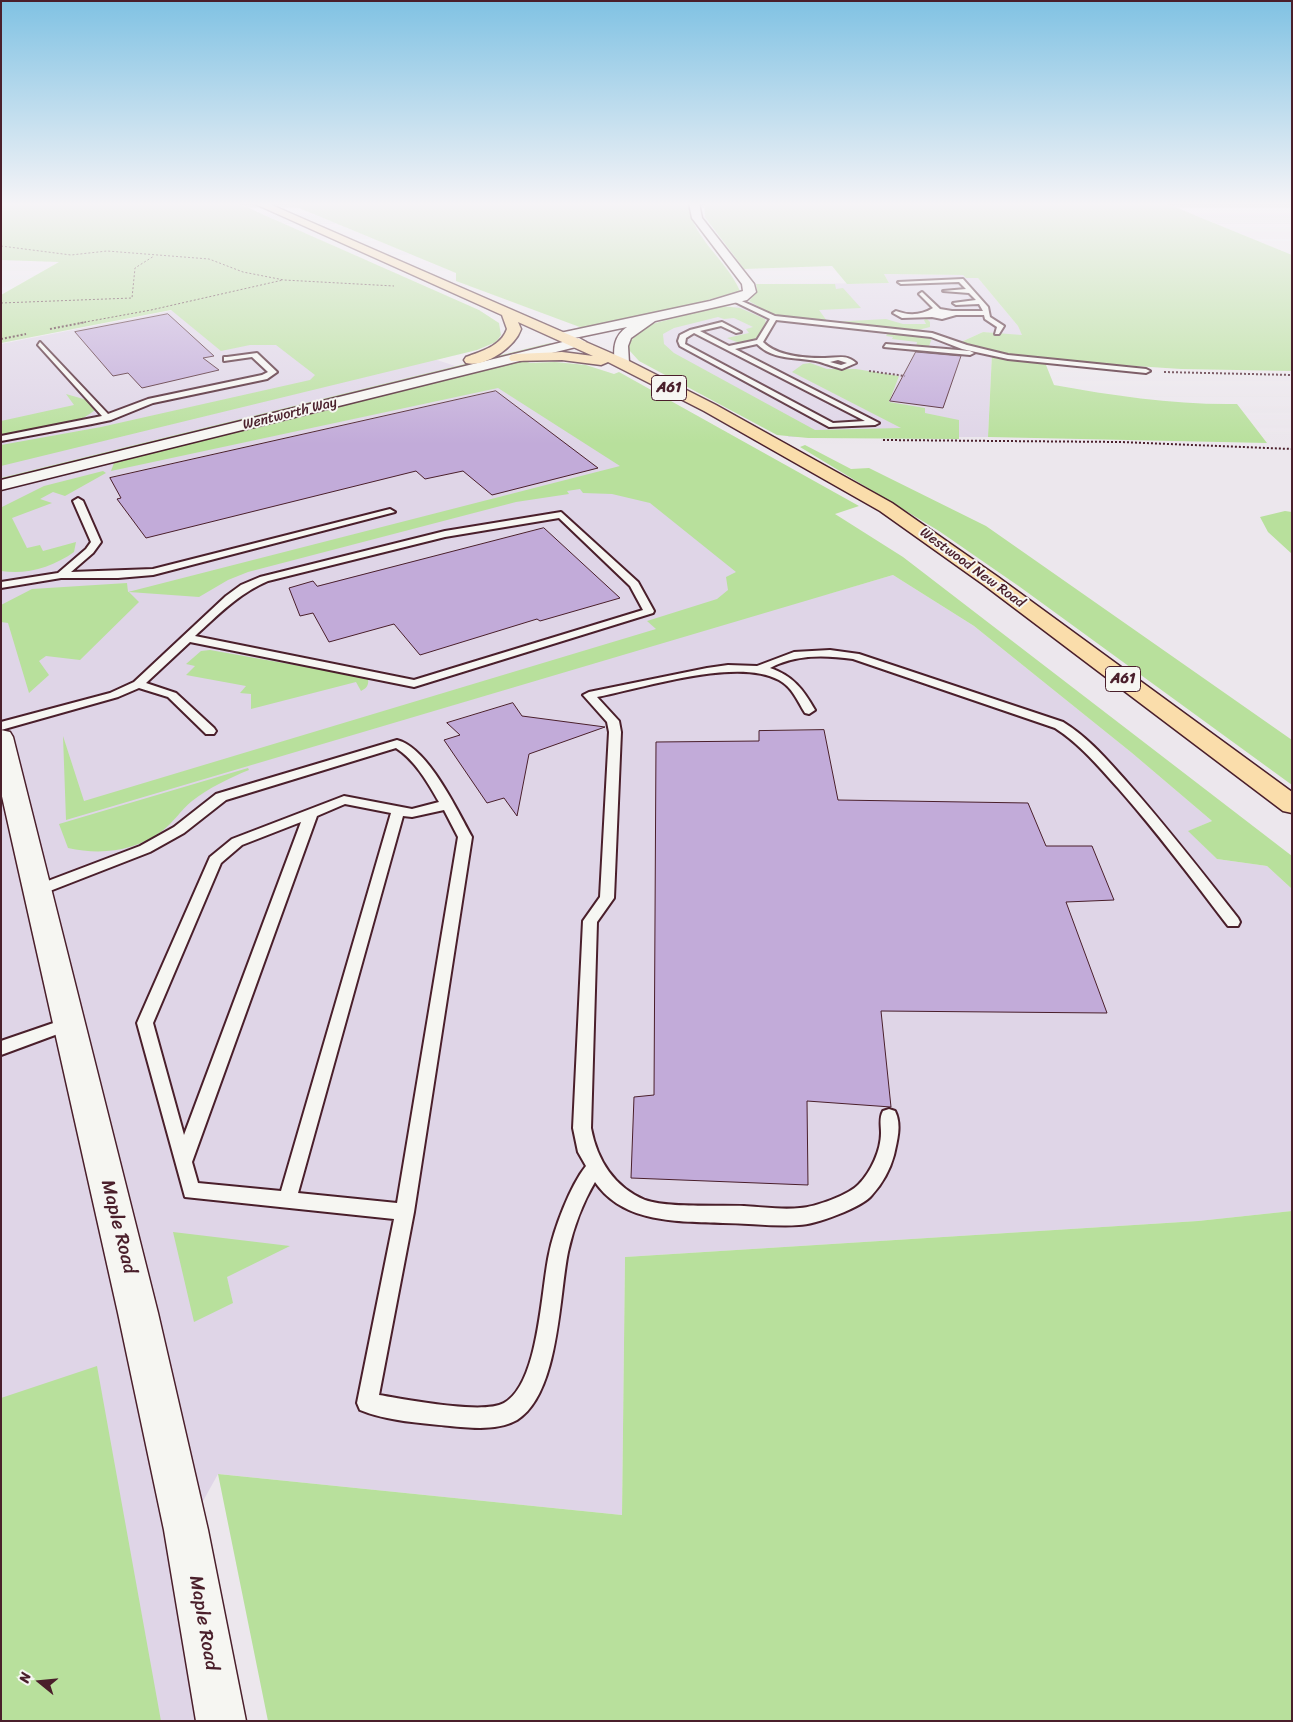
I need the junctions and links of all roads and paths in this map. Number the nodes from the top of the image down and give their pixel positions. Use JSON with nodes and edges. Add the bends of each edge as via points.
{"nodes":[{"id":1,"x":133,"y":283,"type":"edge"},
{"id":2,"x":269,"y":283,"type":"edge"},
{"id":3,"x":350,"y":283,"type":"edge"},
{"id":4,"x":427,"y":283,"type":"edge"},
{"id":5,"x":443,"y":283,"type":"edge"},
{"id":6,"x":747,"y":283,"type":"edge"},
{"id":7,"x":964,"y":283,"type":"edge"},
{"id":8,"x":971,"y":291,"type":"junction"},
{"id":9,"x":946,"y":292,"type":"dead end"},
{"id":10,"x":922,"y":294,"type":"dead end"},
{"id":11,"x":735,"y":300,"type":"junction"},
{"id":12,"x":981,"y":302,"type":"junction"},
{"id":13,"x":1,"y":303,"type":"edge"},
{"id":14,"x":956,"y":303,"type":"dead end"},
{"id":15,"x":507,"y":311,"type":"junction"},
{"id":16,"x":896,"y":313,"type":"dead end"},
{"id":17,"x":936,"y":314,"type":"junction"},
{"id":18,"x":987,"y":315,"type":"junction"},
{"id":19,"x":774,"y":318,"type":"junction"},
{"id":20,"x":652,"y":319,"type":"junction"},
{"id":21,"x":974,"y":320,"type":"dead end"},
{"id":22,"x":48,"y":330,"type":"dead end"},
{"id":23,"x":695,"y":331,"type":"junction"},
{"id":24,"x":738,"y":332,"type":"dead end"},
{"id":25,"x":29,"y":333,"type":"dead end"},
{"id":26,"x":997,"y":333,"type":"dead end"},
{"id":27,"x":932,"y":335,"type":"junction"},
{"id":28,"x":565,"y":336,"type":"junction"},
{"id":29,"x":1,"y":338,"type":"edge"},
{"id":30,"x":579,"y":342,"type":"junction"},
{"id":31,"x":759,"y":342,"type":"junction"},
{"id":32,"x":40,"y":344,"type":"dead end"},
{"id":33,"x":886,"y":346,"type":"dead end"},
{"id":34,"x":727,"y":348,"type":"junction"},
{"id":35,"x":978,"y":351,"type":"junction"},
{"id":36,"x":516,"y":358,"type":"junction"},
{"id":37,"x":801,"y":358,"type":"junction"},
{"id":38,"x":227,"y":359,"type":"dead end"},
{"id":39,"x":471,"y":360,"type":"junction"},
{"id":40,"x":826,"y":361,"type":"dead end"},
{"id":41,"x":625,"y":365,"type":"junction"},
{"id":42,"x":1146,"y":370,"type":"joint"},
{"id":43,"x":774,"y":372,"type":"junction"},
{"id":44,"x":1292,"y":375,"type":"edge"},
{"id":45,"x":108,"y":418,"type":"junction"},
{"id":46,"x":1,"y":439,"type":"edge"},
{"id":47,"x":877,"y":440,"type":"dead end"},
{"id":48,"x":1292,"y":448,"type":"edge"},
{"id":49,"x":1,"y":475,"type":"edge"},
{"id":50,"x":38,"y":476,"type":"junction"},
{"id":51,"x":1,"y":485,"type":"edge"},
{"id":52,"x":1,"y":494,"type":"edge"},
{"id":53,"x":78,"y":501,"type":"dead end"},
{"id":54,"x":390,"y":512,"type":"dead end"},
{"id":55,"x":61,"y":575,"type":"junction"},
{"id":56,"x":1,"y":585,"type":"edge"},
{"id":57,"x":188,"y":638,"type":"junction"},
{"id":58,"x":760,"y":669,"type":"junction"},
{"id":59,"x":138,"y":684,"type":"junction"},
{"id":60,"x":809,"y":710,"type":"dead end"},
{"id":61,"x":1,"y":726,"type":"edge"},
{"id":62,"x":210,"y":731,"type":"dead end"},
{"id":63,"x":1,"y":737,"type":"edge"},
{"id":64,"x":447,"y":805,"type":"junction"},
{"id":65,"x":1292,"y":805,"type":"edge"},
{"id":66,"x":10,"y":806,"type":"edge"},
{"id":67,"x":398,"y":811,"type":"junction"},
{"id":68,"x":311,"y":813,"type":"junction"},
{"id":69,"x":37,"y":891,"type":"junction"},
{"id":70,"x":1233,"y":922,"type":"dead end"},
{"id":71,"x":68,"y":1024,"type":"junction"},
{"id":72,"x":1,"y":1048,"type":"edge"},
{"id":73,"x":889,"y":1116,"type":"dead end"},
{"id":74,"x":183,"y":1163,"type":"junction"},
{"id":75,"x":596,"y":1168,"type":"junction"},
{"id":76,"x":287,"y":1201,"type":"junction"},
{"id":77,"x":406,"y":1212,"type":"junction"},
{"id":78,"x":221,"y":1721,"type":"edge"}],
"edges":[{"from":1,"to":13,"type":"path","via":[[132,298]]},
{"from":2,"to":22,"type":"path"},
{"from":3,"to":4,"type":"path","via":[[401,286]]},
{"from":5,"to":15,"type":"highway","name":"Westwood New Road","number":"A61"},
{"from":6,"to":11,"type":"street","via":[[750,292]]},
{"from":7,"to":8,"type":"lane"},
{"from":8,"to":9,"type":"lane"},
{"from":8,"to":12,"type":"lane"},
{"from":10,"to":17,"type":"lane"},
{"from":11,"to":19,"type":"lane"},
{"from":11,"to":20,"type":"street"},
{"from":12,"to":14,"type":"lane"},
{"from":12,"to":18,"type":"lane"},
{"from":15,"to":28,"type":"highway","name":"Westwood New Road","number":"A61"},
{"from":15,"to":39,"type":"highway","via":[[514,329],[509,341]]},
{"from":16,"to":17,"type":"lane","via":[[902,316]]},
{"from":17,"to":18,"type":"lane","via":[[950,317],[952,313]]},
{"from":17,"to":27,"type":"lane"},
{"from":18,"to":21,"type":"lane"},
{"from":18,"to":26,"type":"lane","via":[[1001,326]]},
{"from":19,"to":27,"type":"lane"},
{"from":19,"to":31,"type":"lane"},
{"from":20,"to":28,"type":"street","name":"Wentworth Way"},
{"from":20,"to":41,"type":"street","via":[[623,337],[620,349]]},
{"from":23,"to":24,"type":"lane","via":[[722,324]]},
{"from":23,"to":34,"type":"lane"},
{"from":23,"to":43,"type":"lane","via":[[681,338],[682,345],[832,425],[875,423]]},
{"from":25,"to":29,"type":"path"},
{"from":27,"to":35,"type":"lane"},
{"from":28,"to":30,"type":"highway","name":"Westwood New Road","number":"A61"},
{"from":28,"to":39,"type":"street","name":"Wentworth Way"},
{"from":30,"to":36,"type":"street","name":"Wentworth Way"},
{"from":30,"to":41,"type":"highway","name":"Westwood New Road","number":"A61"},
{"from":31,"to":34,"type":"lane"},
{"from":31,"to":37,"type":"lane","via":[[777,353]]},
{"from":32,"to":45,"type":"lane"},
{"from":33,"to":35,"type":"lane","via":[[966,354]]},
{"from":34,"to":43,"type":"lane"},
{"from":35,"to":42,"type":"lane","via":[[1032,360]]},
{"from":36,"to":41,"type":"highway","via":[[577,357]]},
{"from":36,"to":50,"type":"street","name":"Wentworth Way"},
{"from":37,"to":40,"type":"lane"},
{"from":37,"to":43,"type":"lane","via":[[792,368]]},
{"from":38,"to":45,"type":"lane","via":[[254,355],[273,372],[264,377],[151,401]]},
{"from":39,"to":49,"type":"street","name":"Wentworth Way"},
{"from":41,"to":65,"type":"highway","name":"Westwood New Road","number":"A61","via":[[886,507]]},
{"from":42,"to":44,"type":"path"},
{"from":45,"to":46,"type":"lane"},
{"from":47,"to":48,"type":"path","via":[[1120,442]]},
{"from":50,"to":51,"type":"street","name":"Wentworth Way"},
{"from":50,"to":52,"type":"street"},
{"from":53,"to":55,"type":"lane","via":[[96,542]]},
{"from":54,"to":55,"type":"lane","via":[[154,572]]},
{"from":55,"to":56,"type":"lane"},
{"from":57,"to":57,"type":"lane","via":[[238,592],[264,579],[445,534],[561,515],[634,584],[649,610],[414,684]]},
{"from":57,"to":59,"type":"lane"},
{"from":58,"to":60,"type":"lane","via":[[785,678],[803,694]]},
{"from":58,"to":70,"type":"lane","via":[[775,660],[798,654],[855,656],[1059,725],[1091,750],[1132,795]]},
{"from":58,"to":75,"type":"lane","via":[[723,668],[589,695],[613,721],[615,732],[607,898],[590,922],[582,1128],[587,1152]]},
{"from":59,"to":61,"type":"lane","via":[[114,694]]},
{"from":59,"to":62,"type":"lane","via":[[172,695]]},
{"from":63,"to":66,"type":"street","name":"Maple Road"},
{"from":64,"to":67,"type":"lane","via":[[412,813]]},
{"from":64,"to":69,"type":"lane","via":[[416,759],[406,747],[397,744],[222,797],[180,830],[142,851]]},
{"from":64,"to":77,"type":"lane","via":[[465,837]]},
{"from":66,"to":69,"type":"street","name":"Maple Road"},
{"from":67,"to":68,"type":"lane","via":[[344,800]]},
{"from":67,"to":76,"type":"lane"},
{"from":68,"to":74,"type":"lane"},
{"from":68,"to":74,"type":"lane","via":[[236,842],[215,860],[145,1023]]},
{"from":69,"to":71,"type":"street","name":"Maple Road"},
{"from":71,"to":72,"type":"lane"},
{"from":71,"to":78,"type":"street","name":"Maple Road","via":[[138,1313],[186,1530]]},
{"from":73,"to":75,"type":"lane","via":[[890,1135],[882,1166],[865,1191],[831,1209],[801,1217],[643,1208],[613,1190]]},
{"from":74,"to":76,"type":"lane","via":[[191,1191]]},
{"from":75,"to":77,"type":"lane","via":[[588,1176],[563,1235],[537,1376],[526,1398],[509,1413],[487,1417],[461,1416],[367,1404]]},
{"from":76,"to":77,"type":"lane"}]}
